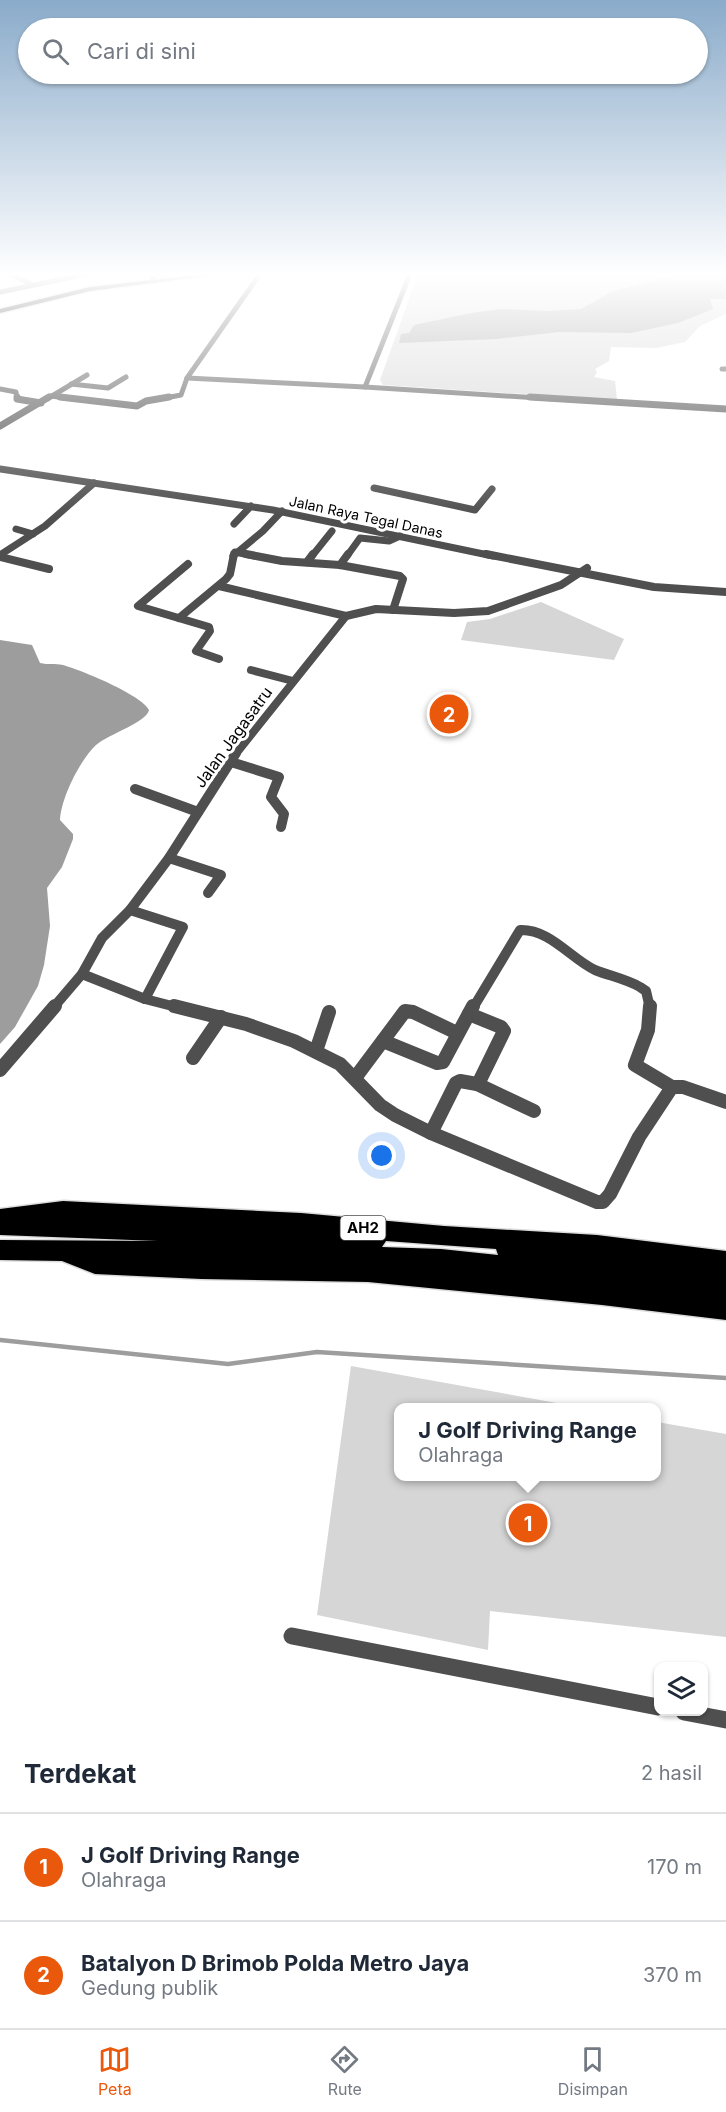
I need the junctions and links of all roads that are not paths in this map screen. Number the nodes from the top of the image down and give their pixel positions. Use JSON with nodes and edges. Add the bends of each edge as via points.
{"nodes":[{"id":1,"x":203,"y":355,"type":"edge"},
{"id":2,"x":378,"y":355,"type":"edge"},
{"id":3,"x":87,"y":375,"type":"dead end"},
{"id":4,"x":126,"y":377,"type":"dead end"},
{"id":5,"x":187,"y":378,"type":"junction"},
{"id":6,"x":71,"y":384,"type":"junction"},
{"id":7,"x":365,"y":387,"type":"junction"},
{"id":8,"x":0,"y":388,"type":"edge"},
{"id":9,"x":51,"y":396,"type":"junction"},
{"id":10,"x":134,"y":398,"type":"dead end"},
{"id":11,"x":41,"y":403,"type":"junction"},
{"id":12,"x":124,"y":405,"type":"junction"},
{"id":13,"x":726,"y":409,"type":"edge"},
{"id":14,"x":0,"y":426,"type":"edge"},
{"id":15,"x":0,"y":463,"type":"edge"},
{"id":16,"x":0,"y":469,"type":"edge"},
{"id":17,"x":36,"y":471,"type":"junction"},
{"id":18,"x":94,"y":483,"type":"junction"},
{"id":19,"x":374,"y":488,"type":"dead end"},
{"id":20,"x":137,"y":489,"type":"junction"},
{"id":21,"x":492,"y":489,"type":"dead end"},
{"id":22,"x":130,"y":497,"type":"dead end"},
{"id":23,"x":251,"y":506,"type":"junction"},
{"id":24,"x":274,"y":508,"type":"junction"},
{"id":25,"x":282,"y":512,"type":"junction"},
{"id":26,"x":234,"y":524,"type":"dead end"},
{"id":27,"x":16,"y":530,"type":"dead end"},
{"id":28,"x":332,"y":531,"type":"dead end"},
{"id":29,"x":33,"y":534,"type":"junction"},
{"id":30,"x":400,"y":536,"type":"junction"},
{"id":31,"x":235,"y":552,"type":"junction"},
{"id":32,"x":0,"y":556,"type":"edge"},
{"id":33,"x":306,"y":562,"type":"junction"},
{"id":34,"x":188,"y":564,"type":"dead end"},
{"id":35,"x":340,"y":565,"type":"junction"},
{"id":36,"x":49,"y":568,"type":"dead end"},
{"id":37,"x":585,"y":571,"type":"junction"},
{"id":38,"x":726,"y":585,"type":"edge"},
{"id":39,"x":219,"y":586,"type":"junction"},
{"id":40,"x":726,"y":592,"type":"edge"},
{"id":41,"x":393,"y":610,"type":"junction"},
{"id":42,"x":346,"y":616,"type":"junction"},
{"id":43,"x":179,"y":618,"type":"junction"},
{"id":44,"x":219,"y":660,"type":"dead end"},
{"id":45,"x":251,"y":670,"type":"dead end"},
{"id":46,"x":292,"y":681,"type":"junction"},
{"id":47,"x":231,"y":762,"type":"junction"},
{"id":48,"x":135,"y":789,"type":"dead end"},
{"id":49,"x":198,"y":812,"type":"junction"},
{"id":50,"x":281,"y":826,"type":"dead end"},
{"id":51,"x":169,"y":858,"type":"junction"},
{"id":52,"x":208,"y":893,"type":"dead end"},
{"id":53,"x":130,"y":910,"type":"junction"},
{"id":54,"x":82,"y":974,"type":"junction"},
{"id":55,"x":145,"y":999,"type":"junction"},
{"id":56,"x":329,"y":1012,"type":"dead end"},
{"id":57,"x":469,"y":1014,"type":"junction"},
{"id":58,"x":221,"y":1017,"type":"junction"},
{"id":59,"x":457,"y":1033,"type":"junction"},
{"id":60,"x":383,"y":1041,"type":"junction"},
{"id":61,"x":316,"y":1051,"type":"junction"},
{"id":62,"x":193,"y":1058,"type":"dead end"},
{"id":63,"x":0,"y":1070,"type":"edge"},
{"id":64,"x":355,"y":1078,"type":"junction"},
{"id":65,"x":477,"y":1083,"type":"junction"},
{"id":66,"x":672,"y":1087,"type":"junction"},
{"id":67,"x":726,"y":1102,"type":"edge"},
{"id":68,"x":534,"y":1111,"type":"dead end"},
{"id":69,"x":431,"y":1133,"type":"junction"},
{"id":70,"x":0,"y":1219,"type":"edge"},
{"id":71,"x":0,"y":1226,"type":"edge"},
{"id":72,"x":0,"y":1250,"type":"edge"},
{"id":73,"x":58,"y":1251,"type":"junction"},
{"id":74,"x":726,"y":1261,"type":"edge"},
{"id":75,"x":726,"y":1275,"type":"edge"},
{"id":76,"x":726,"y":1294,"type":"edge"},
{"id":77,"x":726,"y":1309,"type":"edge"},
{"id":78,"x":292,"y":1636,"type":"dead end"},
{"id":79,"x":654,"y":1706,"type":"edge"},
{"id":80,"x":705,"y":1716,"type":"edge"},
{"id":81,"x":726,"y":1720,"type":"edge"}],
"edges":[{"from":1,"to":5,"type":"street"},
{"from":2,"to":7,"type":"street"},
{"from":3,"to":6,"type":"street"},
{"from":4,"to":6,"type":"street","via":[[108,388]]},
{"from":5,"to":7,"type":"street"},
{"from":5,"to":12,"type":"street","via":[[181,395],[137,406]]},
{"from":6,"to":9,"type":"street"},
{"from":7,"to":13,"type":"street"},
{"from":8,"to":11,"type":"street","via":[[16,392],[17,399]]},
{"from":9,"to":11,"type":"street"},
{"from":9,"to":12,"type":"street"},
{"from":10,"to":12,"type":"street"},
{"from":11,"to":14,"type":"street"},
{"from":15,"to":17,"type":"street","name":"Jalan Raya Tegal Danas"},
{"from":16,"to":17,"type":"street","name":"Jalan Raya Tegal Danas"},
{"from":17,"to":18,"type":"street","name":"Jalan Raya Tegal Danas"},
{"from":17,"to":24,"type":"street","name":"Jalan Raya Tegal Danas"},
{"from":18,"to":20,"type":"street","name":"Jalan Raya Tegal Danas"},
{"from":18,"to":29,"type":"street"},
{"from":19,"to":21,"type":"street","via":[[475,510]]},
{"from":20,"to":22,"type":"street"},
{"from":20,"to":23,"type":"street","name":"Jalan Raya Tegal Danas"},
{"from":23,"to":24,"type":"street","name":"Jalan Raya Tegal Danas"},
{"from":23,"to":26,"type":"street"},
{"from":24,"to":25,"type":"street","name":"Jalan Raya Tegal Danas"},
{"from":24,"to":37,"type":"street","name":"Jalan Raya Tegal Danas"},
{"from":25,"to":30,"type":"street","name":"Jalan Raya Tegal Danas"},
{"from":25,"to":31,"type":"street"},
{"from":27,"to":29,"type":"street"},
{"from":28,"to":33,"type":"street"},
{"from":29,"to":32,"type":"street"},
{"from":30,"to":35,"type":"street","via":[[389,541],[360,538]]},
{"from":30,"to":37,"type":"street","name":"Jalan Raya Tegal Danas"},
{"from":31,"to":33,"type":"street"},
{"from":31,"to":39,"type":"street","via":[[230,574]]},
{"from":32,"to":36,"type":"street"},
{"from":33,"to":35,"type":"street"},
{"from":34,"to":43,"type":"street","via":[[138,605]]},
{"from":35,"to":41,"type":"street","via":[[403,578]]},
{"from":37,"to":38,"type":"street","name":"Jalan Raya Tegal Danas"},
{"from":37,"to":40,"type":"street","name":"Jalan Raya Tegal Danas","via":[[654,587]]},
{"from":37,"to":41,"type":"street","via":[[550,590],[494,610]]},
{"from":39,"to":42,"type":"street"},
{"from":39,"to":43,"type":"street"},
{"from":41,"to":42,"type":"street","via":[[366,610]]},
{"from":42,"to":46,"type":"street","name":"Jalan Jagasatru"},
{"from":43,"to":44,"type":"street","via":[[209,627],[196,651]]},
{"from":45,"to":46,"type":"street"},
{"from":46,"to":47,"type":"street","name":"Jalan Jagasatru"},
{"from":47,"to":49,"type":"street","name":"Jalan Jagasatru"},
{"from":47,"to":50,"type":"street","via":[[279,777],[271,797],[284,814]]},
{"from":48,"to":49,"type":"street"},
{"from":49,"to":51,"type":"street","name":"Jalan Jagasatru"},
{"from":51,"to":52,"type":"street","via":[[221,875]]},
{"from":51,"to":53,"type":"street","name":"Jalan Jagasatru"},
{"from":53,"to":54,"type":"street","name":"Jalan Jagasatru","via":[[102,938]]},
{"from":53,"to":55,"type":"street","via":[[183,927]]},
{"from":54,"to":55,"type":"street"},
{"from":54,"to":63,"type":"street","name":"Jalan Jagasatru"},
{"from":55,"to":58,"type":"street"},
{"from":56,"to":61,"type":"street"},
{"from":57,"to":59,"type":"street"},
{"from":57,"to":65,"type":"street","via":[[504,1029]]},
{"from":57,"to":66,"type":"street","via":[[520,930],[527,929],[590,967],[646,991],[651,1028],[635,1065]]},
{"from":58,"to":61,"type":"street"},
{"from":58,"to":62,"type":"street"},
{"from":59,"to":60,"type":"street","via":[[408,1011],[403,1012]]},
{"from":59,"to":60,"type":"street","via":[[441,1064]]},
{"from":60,"to":64,"type":"street"},
{"from":61,"to":64,"type":"street"},
{"from":64,"to":69,"type":"street","via":[[380,1105]]},
{"from":65,"to":68,"type":"street"},
{"from":65,"to":69,"type":"street","via":[[456,1083]]},
{"from":66,"to":67,"type":"street"},
{"from":66,"to":69,"type":"street","via":[[603,1202],[592,1201]]},
{"from":70,"to":74,"type":"highway","number":"AH2","via":[[63,1211],[278,1221],[597,1245]]},
{"from":71,"to":75,"type":"highway","number":"AH2","via":[[361,1238],[591,1257]]},
{"from":72,"to":73,"type":"highway","number":"AH2"},
{"from":73,"to":76,"type":"highway","number":"AH2","via":[[441,1259]]},
{"from":73,"to":77,"type":"highway","via":[[95,1264],[368,1272]]},
{"from":78,"to":79,"type":"street"},
{"from":80,"to":81,"type":"street"}]}
